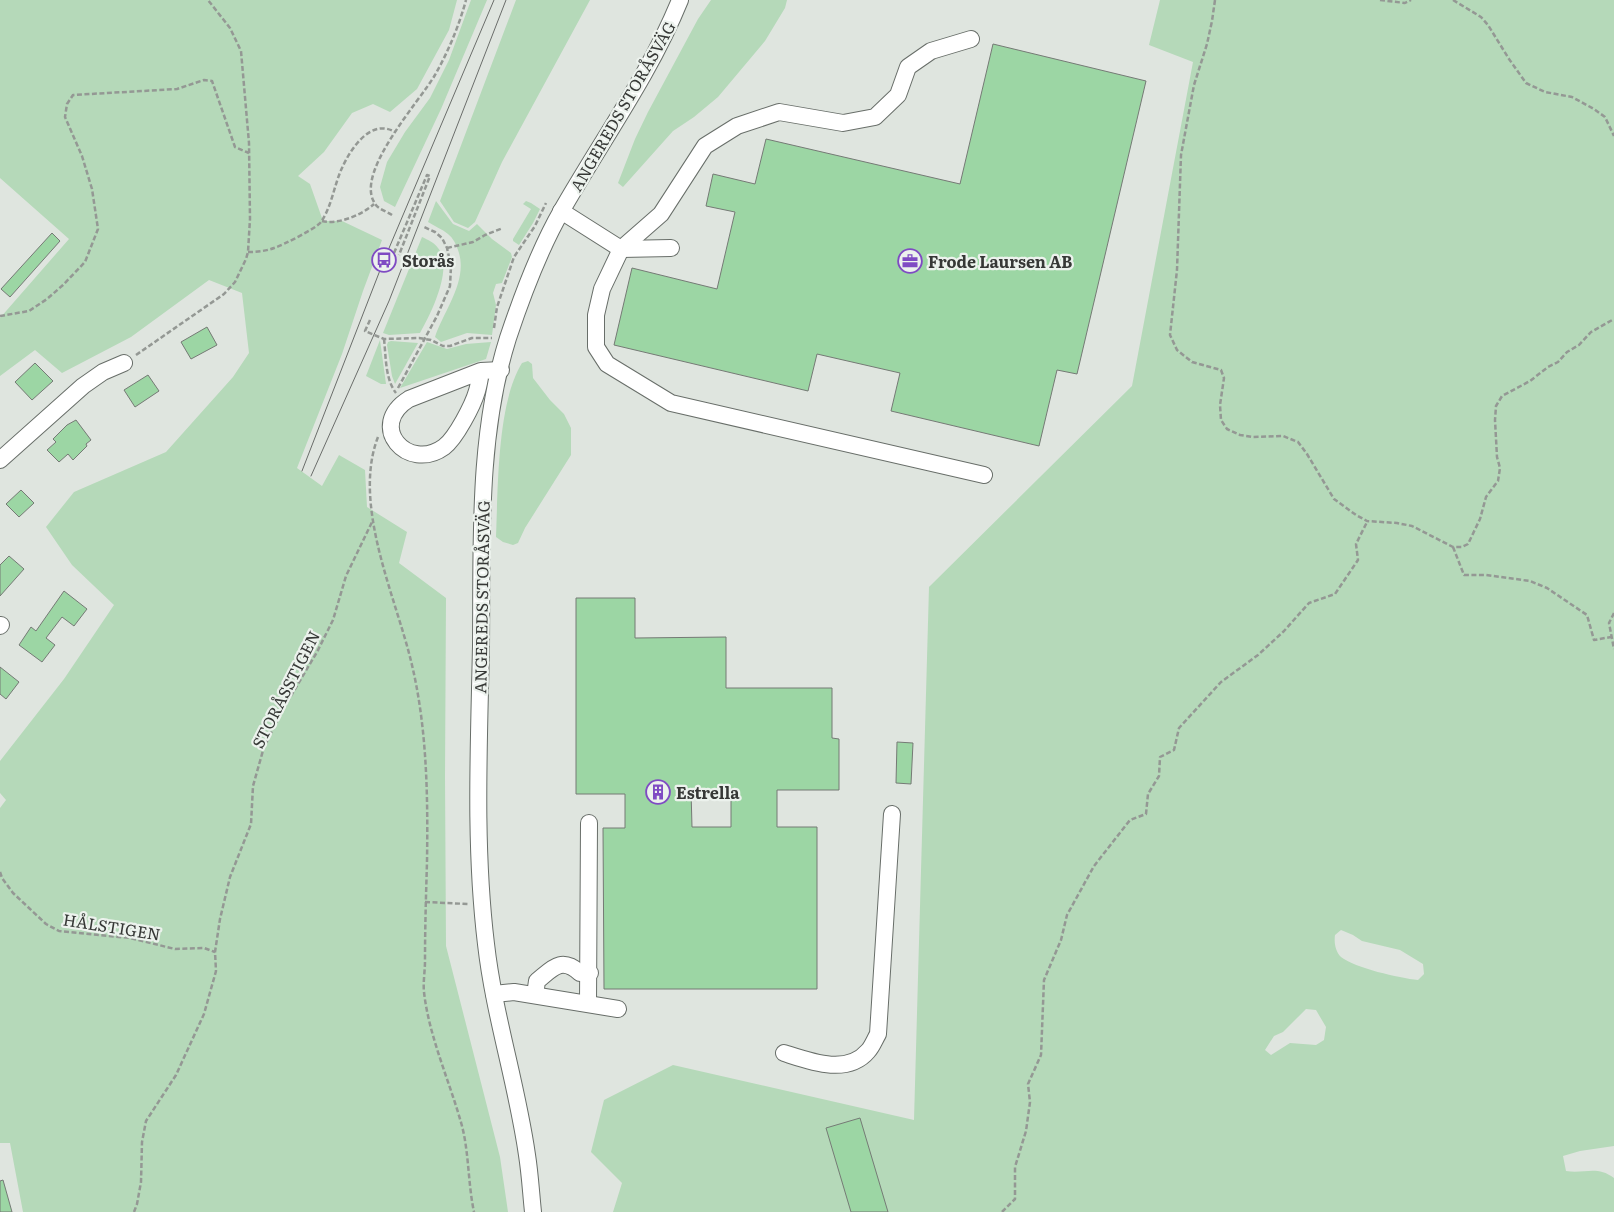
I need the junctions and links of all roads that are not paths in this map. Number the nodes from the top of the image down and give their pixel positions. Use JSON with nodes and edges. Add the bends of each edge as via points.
{"nodes":[{"id":1,"x":680,"y":0,"type":"edge"},
{"id":2,"x":971,"y":38,"type":"dead end"},
{"id":3,"x":562,"y":212,"type":"junction"},
{"id":4,"x":671,"y":248,"type":"dead end"},
{"id":5,"x":621,"y":249,"type":"junction"},
{"id":6,"x":124,"y":363,"type":"road end"},
{"id":7,"x":501,"y":370,"type":"junction"},
{"id":8,"x":481,"y":372,"type":"junction"},
{"id":9,"x":0,"y":460,"type":"edge"},
{"id":10,"x":984,"y":475,"type":"dead end"},
{"id":11,"x":892,"y":814,"type":"dead end"},
{"id":12,"x":589,"y":823,"type":"dead end"},
{"id":13,"x":590,"y":973,"type":"junction"},
{"id":14,"x":494,"y":994,"type":"junction"},
{"id":15,"x":535,"y":995,"type":"junction"},
{"id":16,"x":588,"y":1003,"type":"junction"},
{"id":17,"x":618,"y":1010,"type":"dead end"},
{"id":18,"x":784,"y":1053,"type":"dead end"},
{"id":19,"x":532,"y":1212,"type":"edge"}],
"edges":[{"from":1,"to":3,"type":"street","name":"ANGEREDS STORÅSVÄG","via":[[662,43]]},
{"from":2,"to":5,"type":"street","via":[[931,51],[908,67],[898,95],[874,117],[843,123],[780,112],[737,126],[705,146],[661,214]]},
{"from":3,"to":5,"type":"street"},
{"from":3,"to":7,"type":"street","name":"ANGEREDS STORÅSVÄG","via":[[532,270],[507,342]]},
{"from":4,"to":5,"type":"street"},
{"from":5,"to":10,"type":"street","via":[[602,289],[596,315],[596,346],[607,364],[671,403]]},
{"from":6,"to":9,"type":"street","via":[[103,372],[84,386]]},
{"from":7,"to":8,"type":"street"},
{"from":7,"to":14,"type":"street","name":"ANGEREDS STORÅSVÄG","via":[[487,451],[481,512],[478,835],[486,946]]},
{"from":8,"to":8,"type":"street","via":[[469,408],[443,447],[422,455],[411,453],[394,441],[392,420],[401,404]]},
{"from":11,"to":18,"type":"street","via":[[878,1034],[869,1051],[853,1062],[817,1063]]},
{"from":12,"to":13,"type":"street"},
{"from":13,"to":15,"type":"street","via":[[580,973],[573,966],[556,965],[537,982]]},
{"from":13,"to":16,"type":"street"},
{"from":14,"to":15,"type":"street"},
{"from":14,"to":19,"type":"street","name":"ANGEREDS STORÅSVÄG","via":[[527,1154]]},
{"from":15,"to":16,"type":"street"},
{"from":16,"to":17,"type":"street"}]}
